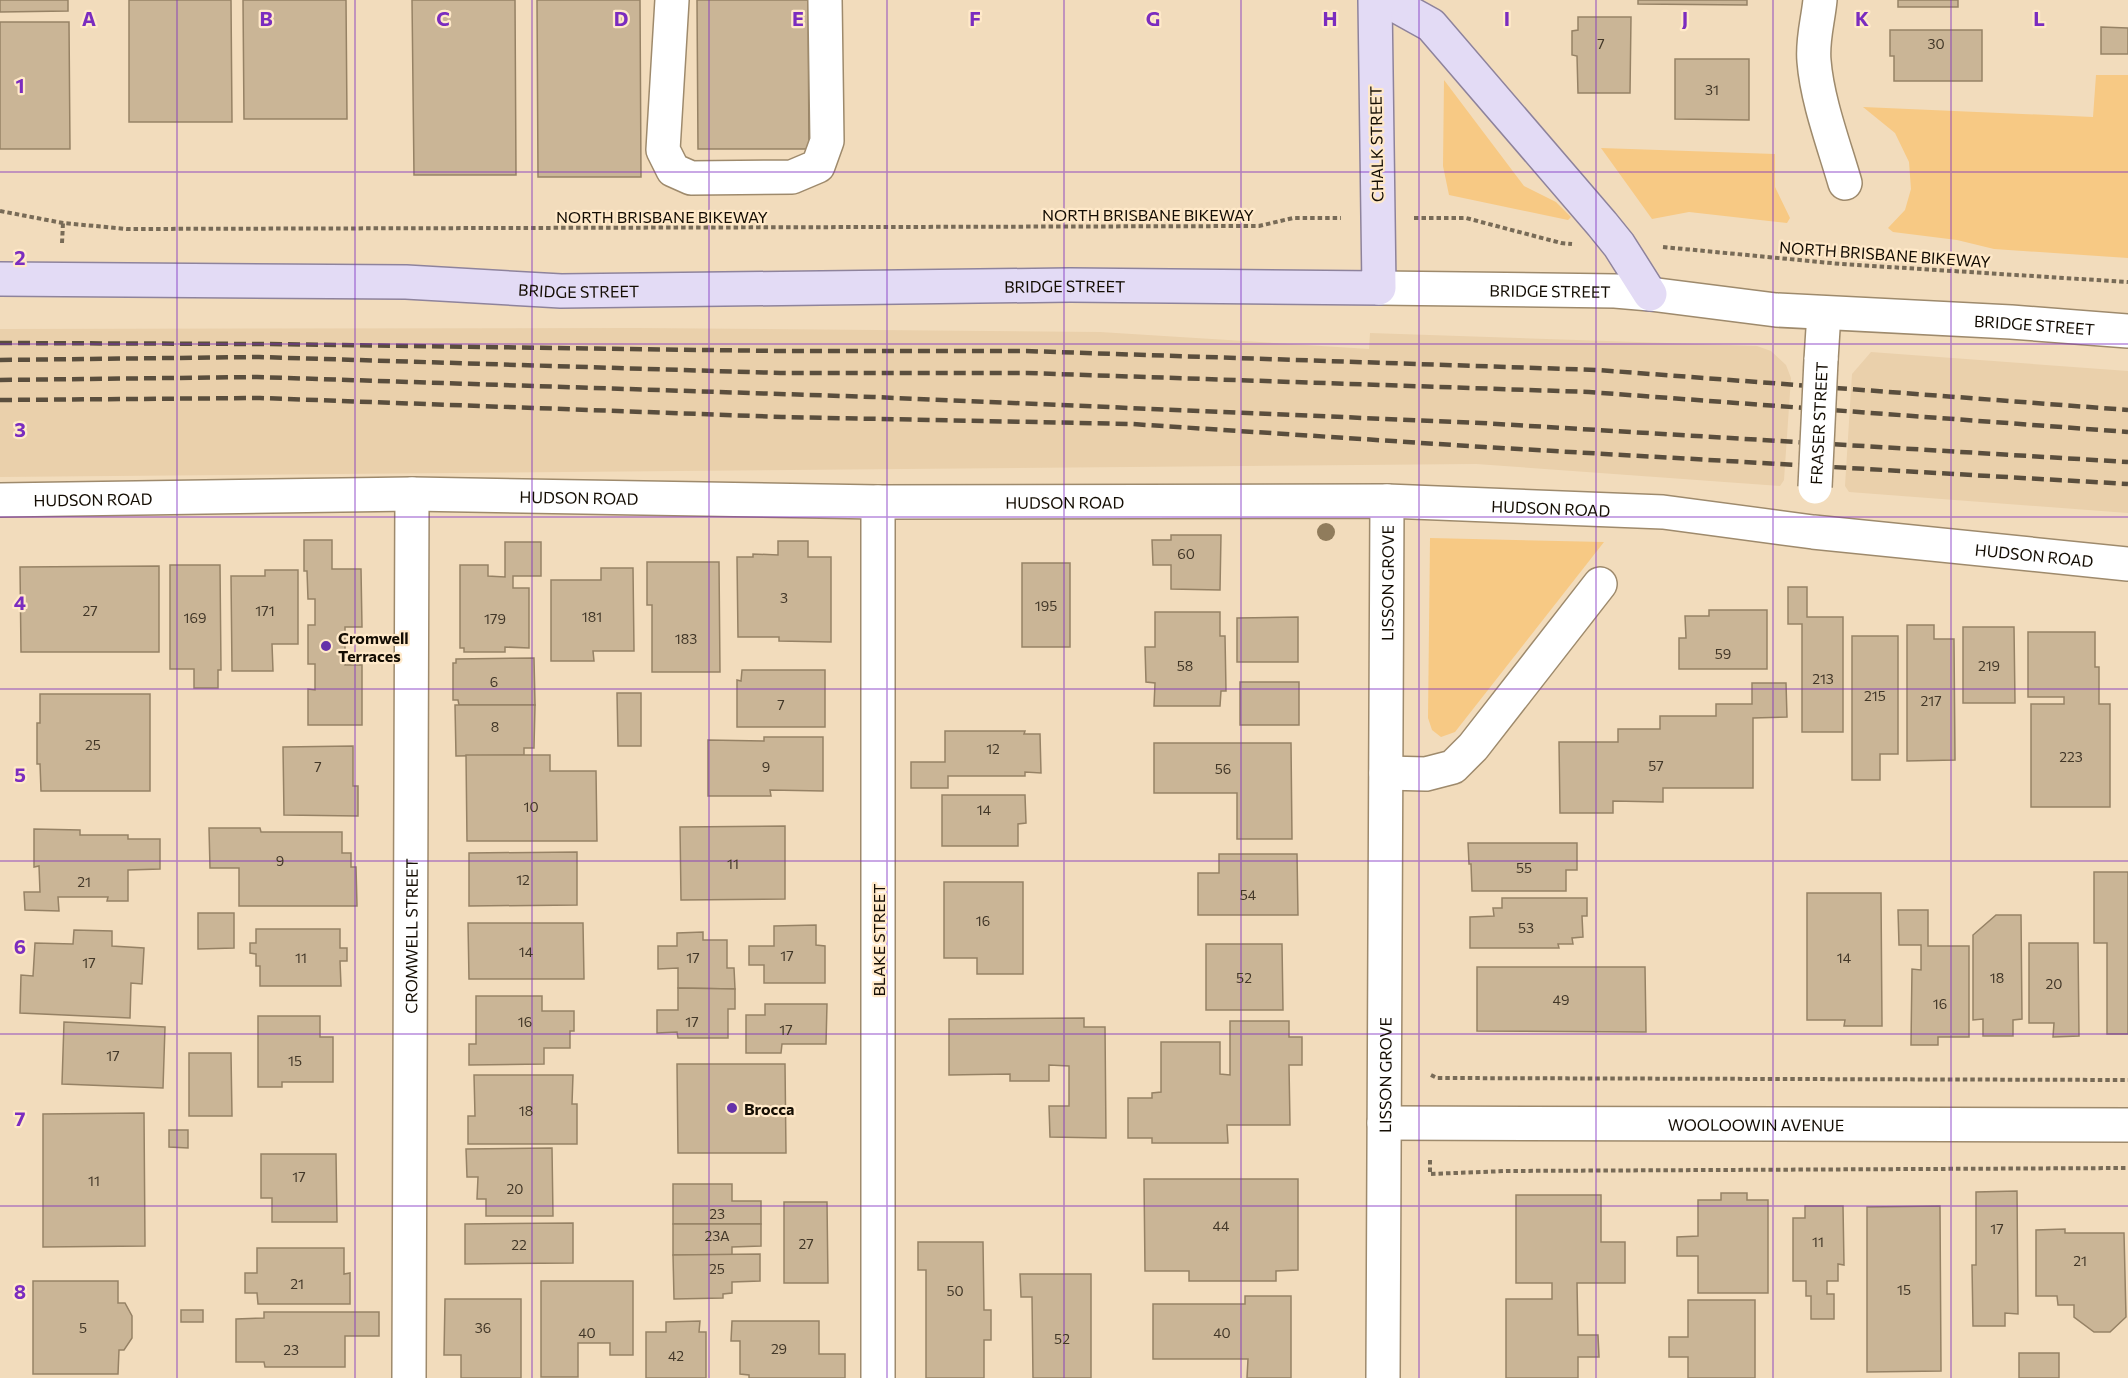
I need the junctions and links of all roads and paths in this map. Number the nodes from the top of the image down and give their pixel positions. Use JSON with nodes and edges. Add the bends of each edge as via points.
{"nodes":[{"id":1,"x":672,"y":0,"type":"edge"},
{"id":2,"x":825,"y":0,"type":"edge"},
{"id":3,"x":1375,"y":0,"type":"edge"},
{"id":4,"x":1386,"y":0,"type":"edge"},
{"id":5,"x":1820,"y":0,"type":"edge"},
{"id":6,"x":1845,"y":183,"type":"dead end"},
{"id":7,"x":0,"y":211,"type":"edge"},
{"id":8,"x":1325,"y":218,"type":"dead end"},
{"id":9,"x":1423,"y":218,"type":"dead end"},
{"id":10,"x":63,"y":223,"type":"junction"},
{"id":11,"x":1581,"y":244,"type":"dead end"},
{"id":12,"x":1658,"y":247,"type":"dead end"},
{"id":13,"x":62,"y":249,"type":"dead end"},
{"id":14,"x":0,"y":279,"type":"edge"},
{"id":15,"x":2128,"y":282,"type":"edge"},
{"id":16,"x":1379,"y":288,"type":"junction"},
{"id":17,"x":1650,"y":294,"type":"junction"},
{"id":18,"x":1824,"y":313,"type":"junction"},
{"id":19,"x":2128,"y":331,"type":"edge"},
{"id":20,"x":412,"y":494,"type":"junction"},
{"id":21,"x":0,"y":500,"type":"edge"},
{"id":22,"x":1387,"y":501,"type":"junction"},
{"id":23,"x":878,"y":502,"type":"junction"},
{"id":24,"x":1813,"y":532,"type":"junction"},
{"id":25,"x":2128,"y":564,"type":"edge"},
{"id":26,"x":1600,"y":584,"type":"dead end"},
{"id":27,"x":1386,"y":773,"type":"junction"},
{"id":28,"x":1431,"y":1075,"type":"dead end"},
{"id":29,"x":2128,"y":1080,"type":"edge"},
{"id":30,"x":1384,"y":1123,"type":"junction"},
{"id":31,"x":2128,"y":1125,"type":"edge"},
{"id":32,"x":1430,"y":1160,"type":"dead end"},
{"id":33,"x":2128,"y":1168,"type":"edge"},
{"id":34,"x":409,"y":1378,"type":"edge"},
{"id":35,"x":878,"y":1378,"type":"edge"},
{"id":36,"x":1383,"y":1378,"type":"edge"}],
"edges":[{"from":1,"to":2,"type":"street","via":[[663,150],[673,170],[691,178],[792,177],[818,166],[827,141]]},
{"from":3,"to":16,"type":"main road","name":"CHALK STREET"},
{"from":4,"to":17,"type":"main road","via":[[1431,25],[1602,224]]},
{"from":5,"to":6,"type":"street","via":[[1814,62]]},
{"from":7,"to":10,"type":"path","name":"NORTH BRISBANE BIKEWAY"},
{"from":8,"to":10,"type":"path","name":"NORTH BRISBANE BIKEWAY","via":[[1293,218],[1259,226],[127,229]]},
{"from":9,"to":11,"type":"path","via":[[1466,218],[1561,243]]},
{"from":10,"to":13,"type":"path"},
{"from":12,"to":15,"type":"path","name":"NORTH BRISBANE BIKEWAY","via":[[1841,264]]},
{"from":14,"to":16,"type":"main road","name":"BRIDGE STREET","via":[[415,282],[561,291],[1071,285]]},
{"from":16,"to":17,"type":"street","name":"BRIDGE STREET"},
{"from":17,"to":18,"type":"street","name":"BRIDGE STREET"},
{"from":18,"to":19,"type":"street","name":"BRIDGE STREET"},
{"from":18,"to":24,"type":"street","name":"FRASER STREET","bridge":true},
{"from":20,"to":21,"type":"street","name":"HUDSON ROAD"},
{"from":20,"to":23,"type":"street","name":"HUDSON ROAD"},
{"from":20,"to":34,"type":"street","name":"CROMWELL STREET"},
{"from":22,"to":23,"type":"street","name":"HUDSON ROAD"},
{"from":22,"to":24,"type":"street","name":"HUDSON ROAD","via":[[1663,512]]},
{"from":22,"to":27,"type":"street","name":"LISSON GROVE"},
{"from":23,"to":35,"type":"street","name":"BLAKE STREET"},
{"from":24,"to":25,"type":"street","name":"HUDSON ROAD"},
{"from":26,"to":27,"type":"street","via":[[1473,747],[1453,767],[1426,774]]},
{"from":27,"to":30,"type":"street","name":"LISSON GROVE"},
{"from":28,"to":29,"type":"path"},
{"from":30,"to":31,"type":"street","name":"WOOLOOWIN AVENUE"},
{"from":30,"to":36,"type":"street","name":"LISSON GROVE"},
{"from":32,"to":33,"type":"path","via":[[1430,1174]]}]}
